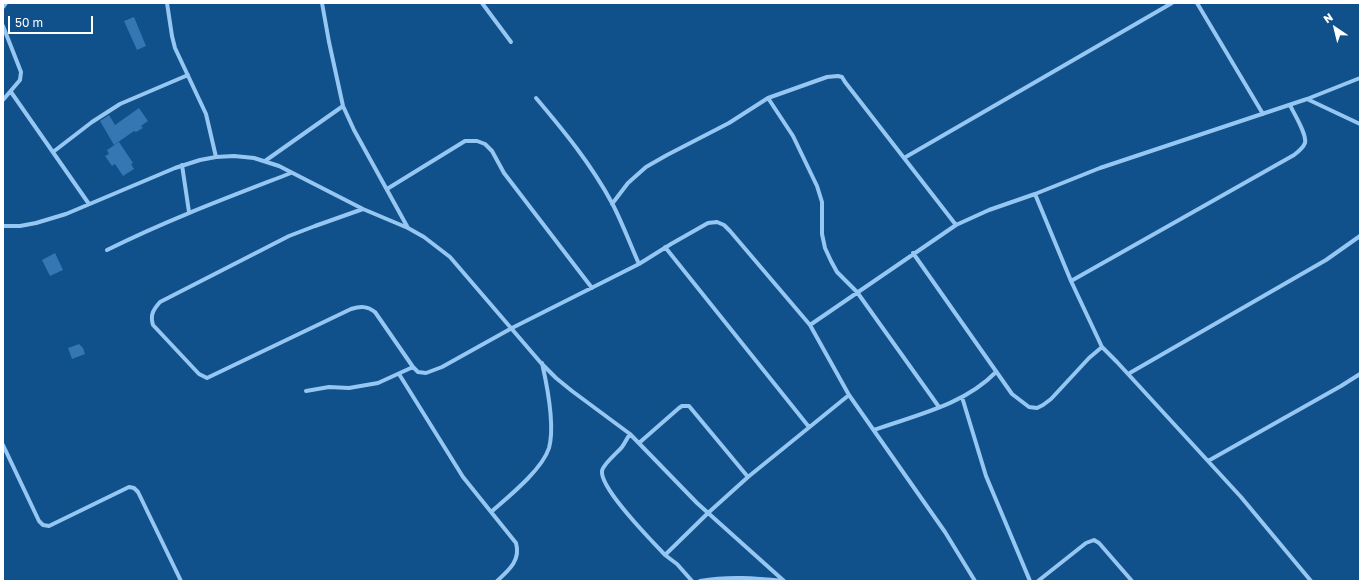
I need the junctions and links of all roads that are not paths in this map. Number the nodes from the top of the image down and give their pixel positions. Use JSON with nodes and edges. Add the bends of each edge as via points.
{"nodes":[{"id":1,"x":6,"y":3,"type":"edge"},
{"id":2,"x":167,"y":3,"type":"edge"},
{"id":3,"x":322,"y":3,"type":"edge"},
{"id":4,"x":482,"y":3,"type":"edge"},
{"id":5,"x":1172,"y":3,"type":"edge"},
{"id":6,"x":1197,"y":3,"type":"edge"},
{"id":7,"x":3,"y":7,"type":"edge"},
{"id":8,"x":3,"y":26,"type":"edge"},
{"id":9,"x":511,"y":42,"type":"dead end"},
{"id":10,"x":188,"y":75,"type":"junction"},
{"id":11,"x":1360,"y":78,"type":"edge"},
{"id":12,"x":11,"y":92,"type":"junction"},
{"id":13,"x":536,"y":98,"type":"dead end"},
{"id":14,"x":768,"y":98,"type":"junction"},
{"id":15,"x":1307,"y":99,"type":"junction"},
{"id":16,"x":3,"y":100,"type":"edge"},
{"id":17,"x":1290,"y":105,"type":"junction"},
{"id":18,"x":343,"y":106,"type":"junction"},
{"id":19,"x":1263,"y":114,"type":"junction"},
{"id":20,"x":1360,"y":124,"type":"edge"},
{"id":21,"x":53,"y":152,"type":"junction"},
{"id":22,"x":216,"y":157,"type":"junction"},
{"id":23,"x":904,"y":158,"type":"junction"},
{"id":24,"x":265,"y":161,"type":"junction"},
{"id":25,"x":182,"y":166,"type":"junction"},
{"id":26,"x":291,"y":173,"type":"junction"},
{"id":27,"x":386,"y":189,"type":"junction"},
{"id":28,"x":1035,"y":194,"type":"junction"},
{"id":29,"x":89,"y":204,"type":"junction"},
{"id":30,"x":612,"y":204,"type":"junction"},
{"id":31,"x":363,"y":209,"type":"junction"},
{"id":32,"x":189,"y":212,"type":"junction"},
{"id":33,"x":956,"y":225,"type":"junction"},
{"id":34,"x":3,"y":226,"type":"edge"},
{"id":35,"x":408,"y":228,"type":"junction"},
{"id":36,"x":1360,"y":236,"type":"edge"},
{"id":37,"x":665,"y":247,"type":"junction"},
{"id":38,"x":107,"y":250,"type":"dead end"},
{"id":39,"x":913,"y":253,"type":"junction"},
{"id":40,"x":639,"y":264,"type":"junction"},
{"id":41,"x":1071,"y":281,"type":"junction"},
{"id":42,"x":592,"y":288,"type":"junction"},
{"id":43,"x":856,"y":292,"type":"junction"},
{"id":44,"x":810,"y":325,"type":"junction"},
{"id":45,"x":512,"y":328,"type":"junction"},
{"id":46,"x":1102,"y":347,"type":"junction"},
{"id":47,"x":542,"y":363,"type":"junction"},
{"id":48,"x":413,"y":367,"type":"junction"},
{"id":49,"x":996,"y":372,"type":"junction"},
{"id":50,"x":399,"y":374,"type":"junction"},
{"id":51,"x":1128,"y":374,"type":"junction"},
{"id":52,"x":1360,"y":374,"type":"edge"},
{"id":53,"x":306,"y":391,"type":"dead end"},
{"id":54,"x":849,"y":395,"type":"junction"},
{"id":55,"x":962,"y":397,"type":"junction"},
{"id":56,"x":940,"y":407,"type":"junction"},
{"id":57,"x":809,"y":427,"type":"junction"},
{"id":58,"x":874,"y":430,"type":"junction"},
{"id":59,"x":630,"y":434,"type":"junction"},
{"id":60,"x":639,"y":443,"type":"junction"},
{"id":61,"x":3,"y":445,"type":"edge"},
{"id":62,"x":1208,"y":461,"type":"junction"},
{"id":63,"x":748,"y":477,"type":"junction"},
{"id":64,"x":491,"y":512,"type":"junction"},
{"id":65,"x":708,"y":512,"type":"junction"},
{"id":66,"x":665,"y":555,"type":"junction"},
{"id":67,"x":181,"y":581,"type":"edge"},
{"id":68,"x":497,"y":581,"type":"edge"},
{"id":69,"x":692,"y":581,"type":"edge"},
{"id":70,"x":700,"y":581,"type":"edge"},
{"id":71,"x":783,"y":581,"type":"edge"},
{"id":72,"x":975,"y":581,"type":"edge"},
{"id":73,"x":1030,"y":581,"type":"edge"},
{"id":74,"x":1038,"y":581,"type":"edge"},
{"id":75,"x":1132,"y":581,"type":"edge"},
{"id":76,"x":1311,"y":581,"type":"edge"}],
"edges":[{"from":1,"to":7,"type":"street"},
{"from":2,"to":10,"type":"street","via":[[175,48]]},
{"from":3,"to":18,"type":"street"},
{"from":4,"to":9,"type":"street"},
{"from":5,"to":23,"type":"street"},
{"from":6,"to":19,"type":"street"},
{"from":8,"to":12,"type":"street","via":[[21,72],[20,80]]},
{"from":10,"to":21,"type":"street","via":[[120,104]]},
{"from":10,"to":22,"type":"street","via":[[206,114]]},
{"from":11,"to":15,"type":"street"},
{"from":12,"to":16,"type":"street"},
{"from":12,"to":21,"type":"street"},
{"from":13,"to":30,"type":"street","via":[[572,141]]},
{"from":14,"to":23,"type":"street","via":[[827,77],[842,77]]},
{"from":14,"to":30,"type":"street","via":[[729,123],[646,168],[628,182]]},
{"from":14,"to":43,"type":"street","via":[[793,136],[818,186],[822,202],[822,234],[825,248],[837,272]]},
{"from":15,"to":17,"type":"street"},
{"from":15,"to":20,"type":"street"},
{"from":17,"to":19,"type":"street"},
{"from":17,"to":41,"type":"street","via":[[1305,138],[1304,144],[1294,155]]},
{"from":18,"to":24,"type":"street"},
{"from":18,"to":27,"type":"street"},
{"from":19,"to":28,"type":"street","via":[[1100,168]]},
{"from":21,"to":29,"type":"street"},
{"from":22,"to":24,"type":"street","via":[[234,156]]},
{"from":22,"to":25,"type":"street"},
{"from":23,"to":33,"type":"street"},
{"from":24,"to":26,"type":"street"},
{"from":25,"to":29,"type":"street"},
{"from":25,"to":32,"type":"street"},
{"from":26,"to":31,"type":"street"},
{"from":26,"to":32,"type":"street"},
{"from":27,"to":35,"type":"street"},
{"from":27,"to":42,"type":"street","via":[[466,141],[477,140],[492,151],[504,173]]},
{"from":28,"to":33,"type":"street"},
{"from":28,"to":41,"type":"street"},
{"from":29,"to":34,"type":"street","via":[[36,223]]},
{"from":30,"to":40,"type":"street"},
{"from":31,"to":35,"type":"street"},
{"from":31,"to":48,"type":"street","via":[[289,236],[189,286],[160,302],[151,319],[153,325],[188,364],[198,374],[207,378],[360,306],[375,312]]},
{"from":32,"to":38,"type":"street"},
{"from":33,"to":39,"type":"street"},
{"from":35,"to":45,"type":"street","via":[[450,257]]},
{"from":36,"to":51,"type":"street","via":[[1326,260]]},
{"from":37,"to":40,"type":"street"},
{"from":37,"to":44,"type":"street","via":[[708,223],[717,222],[724,225]]},
{"from":37,"to":57,"type":"street"},
{"from":39,"to":43,"type":"street"},
{"from":39,"to":49,"type":"street"},
{"from":40,"to":42,"type":"street"},
{"from":41,"to":46,"type":"street"},
{"from":42,"to":45,"type":"street"},
{"from":43,"to":44,"type":"street"},
{"from":43,"to":56,"type":"street"},
{"from":44,"to":54,"type":"street"},
{"from":45,"to":47,"type":"street"},
{"from":45,"to":48,"type":"street","via":[[442,367],[426,373],[418,372]]},
{"from":46,"to":49,"type":"street","via":[[1051,398],[1037,408],[1028,406],[1012,394]]},
{"from":46,"to":51,"type":"street"},
{"from":47,"to":59,"type":"street","via":[[572,391]]},
{"from":47,"to":64,"type":"street","via":[[549,402],[548,450],[536,469]]},
{"from":48,"to":50,"type":"street"},
{"from":49,"to":55,"type":"street","via":[[978,388]]},
{"from":50,"to":53,"type":"street","via":[[378,384]]},
{"from":50,"to":64,"type":"street","via":[[463,477]]},
{"from":51,"to":62,"type":"street"},
{"from":52,"to":62,"type":"street"},
{"from":54,"to":57,"type":"street"},
{"from":54,"to":58,"type":"street"},
{"from":55,"to":56,"type":"street"},
{"from":55,"to":73,"type":"street","via":[[986,476]]},
{"from":56,"to":58,"type":"street"},
{"from":57,"to":63,"type":"street"},
{"from":58,"to":72,"type":"street","via":[[945,532]]},
{"from":59,"to":60,"type":"street"},
{"from":59,"to":66,"type":"street","via":[[605,465],[602,471],[603,478],[621,506]]},
{"from":60,"to":63,"type":"street","via":[[679,408],[689,406]]},
{"from":60,"to":65,"type":"street"},
{"from":61,"to":67,"type":"street","via":[[32,509],[43,525],[49,526],[129,487],[134,488]]},
{"from":62,"to":76,"type":"street","via":[[1246,502]]},
{"from":63,"to":65,"type":"street"},
{"from":64,"to":68,"type":"street","via":[[516,543],[518,550],[512,566]]},
{"from":65,"to":66,"type":"street"},
{"from":65,"to":71,"type":"street"},
{"from":66,"to":69,"type":"street"},
{"from":70,"to":71,"type":"street","via":[[748,577]]},
{"from":74,"to":75,"type":"street","via":[[1086,543],[1094,540]]}]}
